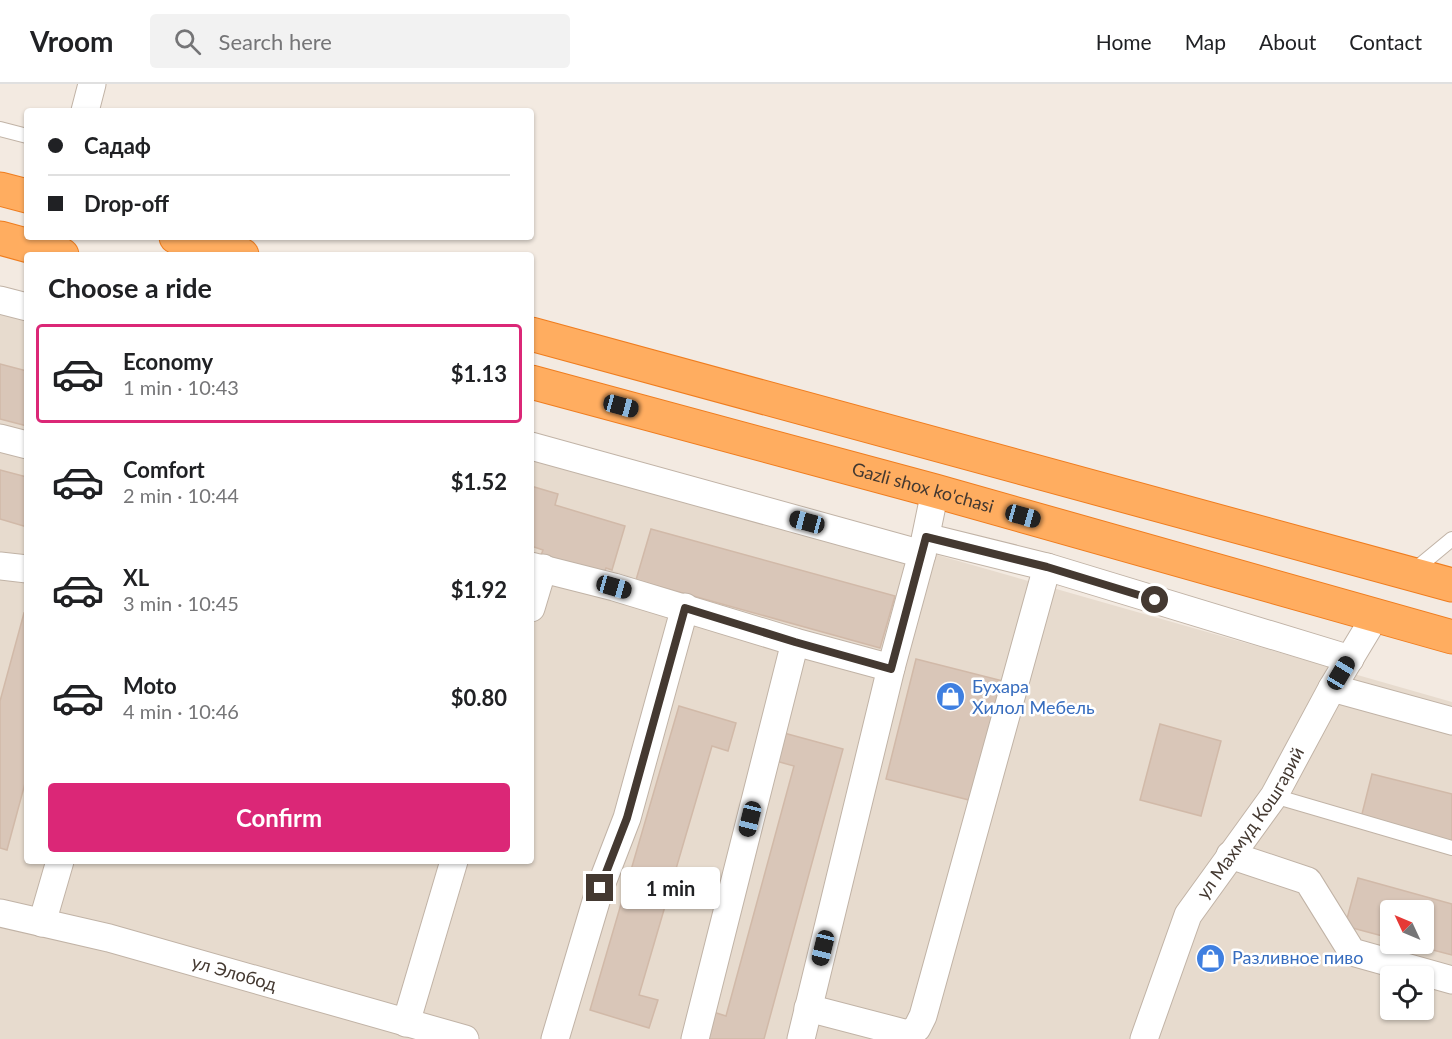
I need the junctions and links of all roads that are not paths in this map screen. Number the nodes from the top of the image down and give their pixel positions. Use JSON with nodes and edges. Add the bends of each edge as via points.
{"nodes":[{"id":1,"x":92,"y":84,"type":"edge"},
{"id":2,"x":86,"y":108,"type":"edge"},
{"id":3,"x":0,"y":129,"type":"edge"},
{"id":4,"x":24,"y":135,"type":"edge"},
{"id":5,"x":0,"y":189,"type":"edge"},
{"id":6,"x":24,"y":195,"type":"edge"},
{"id":7,"x":0,"y":238,"type":"edge"},
{"id":8,"x":187,"y":240,"type":"edge"},
{"id":9,"x":51,"y":252,"type":"edge"},
{"id":10,"x":231,"y":252,"type":"edge"},
{"id":11,"x":0,"y":300,"type":"edge"},
{"id":12,"x":24,"y":306,"type":"edge"},
{"id":13,"x":534,"y":335,"type":"edge"},
{"id":14,"x":534,"y":383,"type":"edge"},
{"id":15,"x":0,"y":438,"type":"edge"},
{"id":16,"x":24,"y":444,"type":"edge"},
{"id":17,"x":534,"y":447,"type":"edge"},
{"id":18,"x":935,"y":491,"type":"junction"},
{"id":19,"x":1452,"y":539,"type":"edge"},
{"id":20,"x":924,"y":546,"type":"junction"},
{"id":21,"x":0,"y":566,"type":"edge"},
{"id":22,"x":537,"y":567,"type":"edge"},
{"id":23,"x":1047,"y":567,"type":"junction"},
{"id":24,"x":24,"y":569,"type":"edge"},
{"id":25,"x":1410,"y":573,"type":"junction"},
{"id":26,"x":1452,"y":585,"type":"edge"},
{"id":27,"x":534,"y":588,"type":"edge"},
{"id":28,"x":685,"y":608,"type":"junction"},
{"id":29,"x":1376,"y":615,"type":"junction"},
{"id":30,"x":1452,"y":637,"type":"edge"},
{"id":31,"x":795,"y":642,"type":"junction"},
{"id":32,"x":1350,"y":659,"type":"junction"},
{"id":33,"x":891,"y":669,"type":"junction"},
{"id":34,"x":1332,"y":688,"type":"junction"},
{"id":35,"x":1452,"y":721,"type":"edge"},
{"id":36,"x":1274,"y":796,"type":"junction"},
{"id":37,"x":1452,"y":848,"type":"edge"},
{"id":38,"x":1230,"y":855,"type":"junction"},
{"id":39,"x":59,"y":864,"type":"edge"},
{"id":40,"x":453,"y":864,"type":"edge"},
{"id":41,"x":0,"y":913,"type":"edge"},
{"id":42,"x":42,"y":923,"type":"junction"},
{"id":43,"x":1452,"y":980,"type":"edge"},
{"id":44,"x":808,"y":1008,"type":"junction"},
{"id":45,"x":406,"y":1023,"type":"junction"},
{"id":46,"x":465,"y":1039,"type":"edge"},
{"id":47,"x":555,"y":1039,"type":"edge"},
{"id":48,"x":694,"y":1039,"type":"edge"},
{"id":49,"x":801,"y":1039,"type":"edge"},
{"id":50,"x":1144,"y":1039,"type":"edge"}],
"edges":[{"from":1,"to":2,"type":"street"},
{"from":3,"to":4,"type":"lane"},
{"from":5,"to":6,"type":"highway"},
{"from":7,"to":9,"type":"highway"},
{"from":8,"to":10,"type":"highway"},
{"from":11,"to":12,"type":"street"},
{"from":13,"to":25,"type":"highway"},
{"from":14,"to":18,"type":"highway","name":"Gazli shox ko'chasi"},
{"from":15,"to":16,"type":"street"},
{"from":17,"to":20,"type":"street"},
{"from":18,"to":20,"type":"street"},
{"from":18,"to":29,"type":"highway","name":"Gazli shox ko'chasi"},
{"from":19,"to":25,"type":"lane"},
{"from":20,"to":23,"type":"street"},
{"from":20,"to":33,"type":"street"},
{"from":21,"to":24,"type":"street"},
{"from":22,"to":27,"type":"street"},
{"from":22,"to":28,"type":"street"},
{"from":23,"to":32,"type":"street"},
{"from":23,"to":44,"type":"street","via":[[917,1029],[908,1034]]},
{"from":25,"to":26,"type":"highway"},
{"from":28,"to":31,"type":"street"},
{"from":28,"to":47,"type":"street","via":[[627,818],[600,888]]},
{"from":29,"to":30,"type":"highway","name":"Gazli shox ko'chasi"},
{"from":29,"to":32,"type":"street","name":"ул Махмуд Кошгарий"},
{"from":31,"to":33,"type":"street"},
{"from":31,"to":48,"type":"street"},
{"from":32,"to":34,"type":"street","name":"ул Махмуд Кошгарий"},
{"from":33,"to":44,"type":"street"},
{"from":34,"to":35,"type":"street"},
{"from":34,"to":36,"type":"street","name":"ул Махмуд Кошгарий"},
{"from":36,"to":37,"type":"lane"},
{"from":36,"to":38,"type":"street","name":"ул Махмуд Кошгарий"},
{"from":38,"to":43,"type":"street","via":[[1308,881],[1352,952]]},
{"from":38,"to":50,"type":"street","name":"ул Махмуд Кошгарий","via":[[1188,915]]},
{"from":39,"to":42,"type":"street"},
{"from":40,"to":45,"type":"street"},
{"from":41,"to":42,"type":"street","name":"ул Элобод"},
{"from":42,"to":45,"type":"street","name":"ул Элобод","via":[[109,938]]},
{"from":44,"to":49,"type":"street"},
{"from":45,"to":46,"type":"street","name":"ул Элобод"}]}
